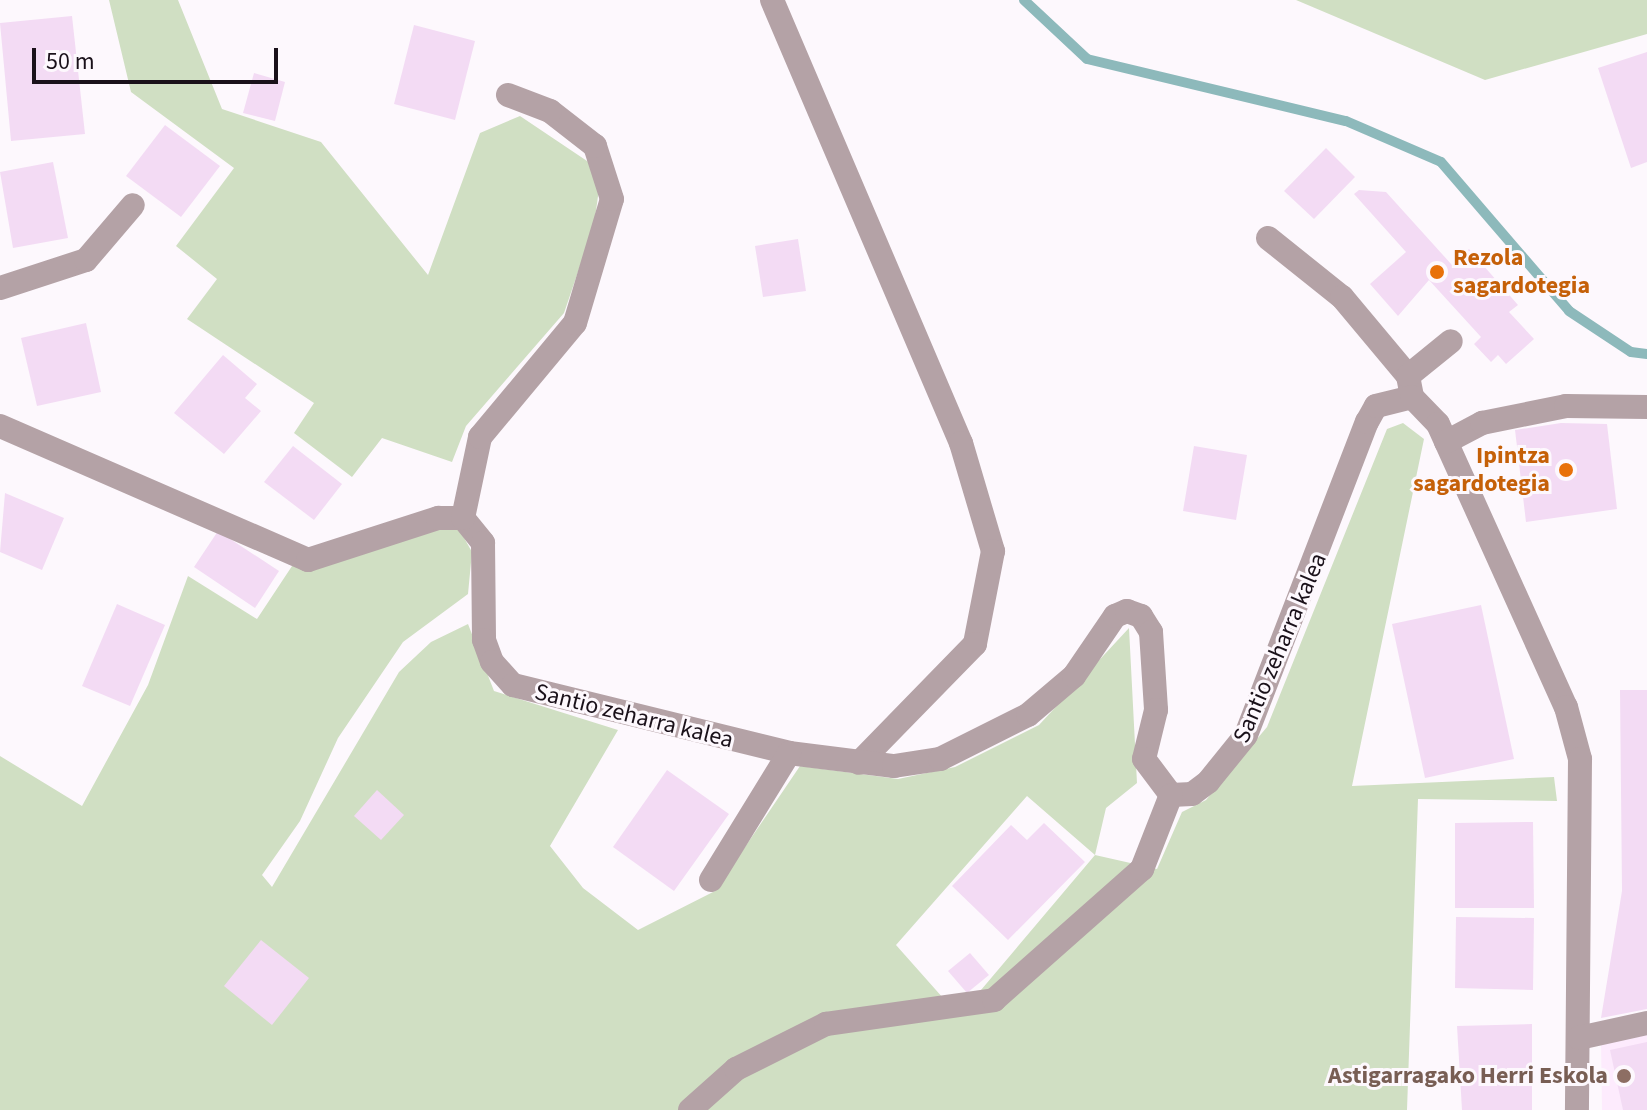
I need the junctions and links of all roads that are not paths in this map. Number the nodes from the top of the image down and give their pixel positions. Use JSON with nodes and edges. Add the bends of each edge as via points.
{"nodes":[{"id":1,"x":772,"y":0,"type":"edge"},
{"id":2,"x":508,"y":95,"type":"dead end"},
{"id":3,"x":133,"y":205,"type":"dead end"},
{"id":4,"x":1268,"y":238,"type":"dead end"},
{"id":5,"x":0,"y":288,"type":"edge"},
{"id":6,"x":1451,"y":341,"type":"dead end"},
{"id":7,"x":1410,"y":386,"type":"junction"},
{"id":8,"x":1647,"y":407,"type":"edge"},
{"id":9,"x":0,"y":426,"type":"edge"},
{"id":10,"x":1446,"y":442,"type":"junction"},
{"id":11,"x":463,"y":518,"type":"junction"},
{"id":12,"x":789,"y":753,"type":"junction"},
{"id":13,"x":859,"y":763,"type":"junction"},
{"id":14,"x":1171,"y":795,"type":"junction"},
{"id":15,"x":711,"y":880,"type":"dead end"},
{"id":16,"x":1647,"y":1023,"type":"edge"},
{"id":17,"x":1579,"y":1038,"type":"junction"},
{"id":18,"x":690,"y":1110,"type":"edge"},
{"id":19,"x":1577,"y":1110,"type":"edge"}],
"edges":[{"from":1,"to":13,"type":"street","via":[[961,443],[993,551],[975,644]]},
{"from":2,"to":11,"type":"street","via":[[550,111],[595,146],[612,199],[575,323],[480,437]]},
{"from":3,"to":5,"type":"street","via":[[86,260]]},
{"from":4,"to":7,"type":"street","via":[[1342,297]]},
{"from":6,"to":7,"type":"street"},
{"from":7,"to":10,"type":"street"},
{"from":7,"to":14,"type":"street","name":"Santio zeharra kalea","via":[[1376,406],[1367,422],[1240,745],[1192,794]]},
{"from":8,"to":10,"type":"street","via":[[1566,406],[1482,423]]},
{"from":9,"to":11,"type":"street","via":[[308,560],[438,518]]},
{"from":10,"to":17,"type":"street","via":[[1566,707],[1580,759]]},
{"from":11,"to":12,"type":"street","name":"Santio zeharra kalea","via":[[483,543],[484,640],[492,662],[513,685]]},
{"from":12,"to":13,"type":"street","name":"Santio zeharra kalea"},
{"from":12,"to":15,"type":"street"},
{"from":13,"to":14,"type":"street","name":"Santio zeharra kalea","via":[[940,759],[986,739],[1074,676],[1115,616],[1127,611],[1141,616],[1151,632],[1156,710],[1144,759]]},
{"from":14,"to":18,"type":"street","via":[[1142,869],[994,1000],[826,1024],[736,1069]]},
{"from":16,"to":17,"type":"street"},
{"from":17,"to":19,"type":"street"}]}
